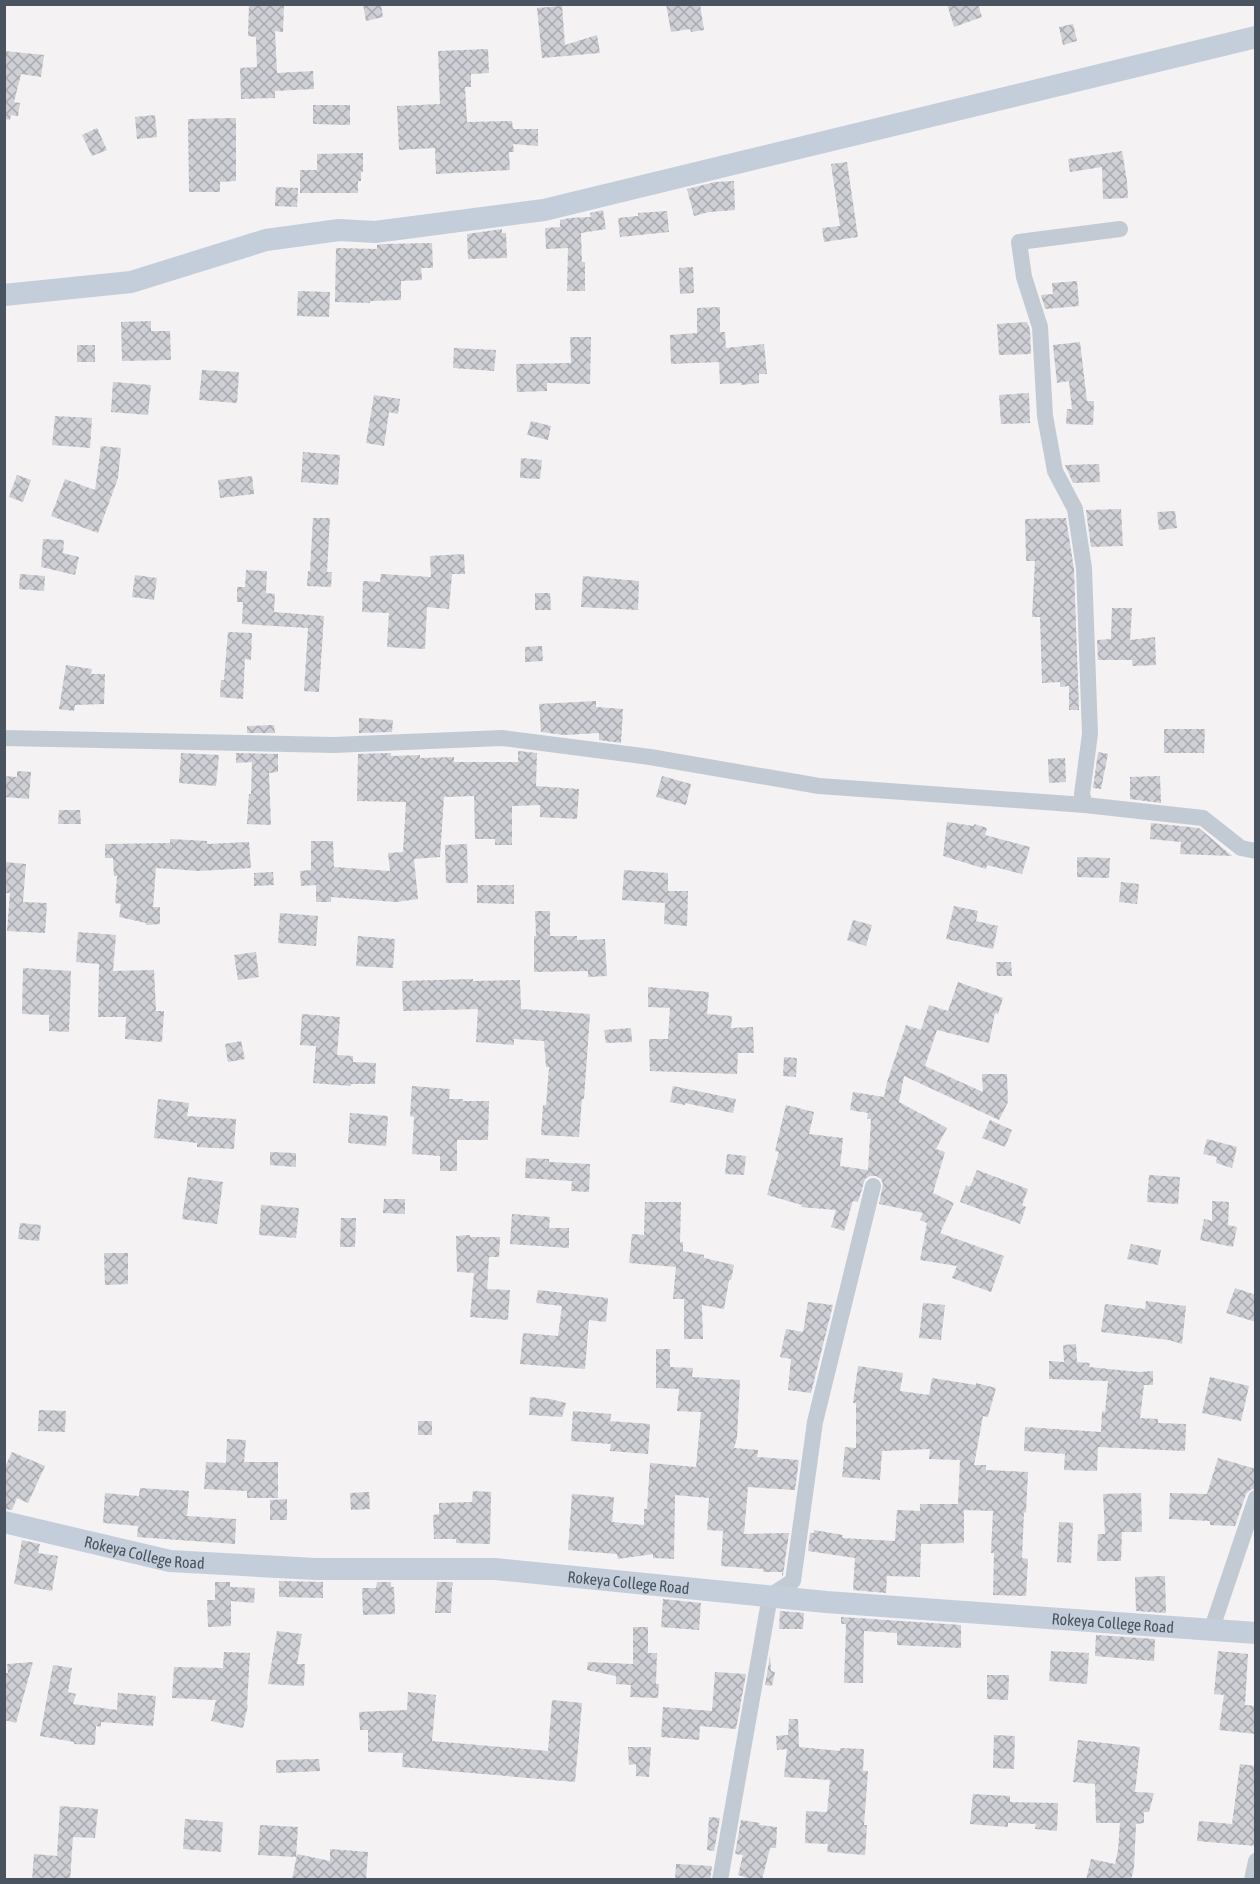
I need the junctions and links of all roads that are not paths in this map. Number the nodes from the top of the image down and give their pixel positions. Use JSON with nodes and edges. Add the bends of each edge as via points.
{"nodes":[{"id":1,"x":1256,"y":37,"type":"edge"},
{"id":2,"x":1120,"y":229,"type":"dead end"},
{"id":3,"x":4,"y":295,"type":"edge"},
{"id":4,"x":4,"y":738,"type":"edge"},
{"id":5,"x":1085,"y":805,"type":"junction"},
{"id":6,"x":1256,"y":851,"type":"edge"},
{"id":7,"x":873,"y":1186,"type":"dead end"},
{"id":8,"x":1256,"y":1498,"type":"edge"},
{"id":9,"x":4,"y":1522,"type":"edge"},
{"id":10,"x":770,"y":1596,"type":"junction"},
{"id":11,"x":1212,"y":1628,"type":"junction"},
{"id":12,"x":1256,"y":1633,"type":"edge"},
{"id":13,"x":1256,"y":1861,"type":"edge"},
{"id":14,"x":720,"y":1880,"type":"edge"},
{"id":15,"x":1252,"y":1880,"type":"edge"}],
"edges":[{"from":1,"to":3,"type":"main road","via":[[544,210],[375,232],[339,230],[266,240],[131,282]]},
{"from":2,"to":5,"type":"street","via":[[1019,242],[1024,277],[1040,327],[1045,416],[1055,471],[1075,509],[1084,568],[1090,734],[1082,794]]},
{"from":4,"to":5,"type":"street","via":[[333,745],[502,738],[650,757],[819,786]]},
{"from":5,"to":6,"type":"street","via":[[1203,818],[1241,848]]},
{"from":7,"to":10,"type":"street","via":[[815,1422],[794,1581]]},
{"from":8,"to":11,"type":"street"},
{"from":9,"to":10,"type":"main road","name":"Rokeya College Road","via":[[170,1561],[315,1569],[495,1569]]},
{"from":10,"to":11,"type":"main road","name":"Rokeya College Road"},
{"from":10,"to":14,"type":"street"},
{"from":11,"to":12,"type":"main road","name":"Rokeya College Road"},
{"from":13,"to":15,"type":"street"}]}
